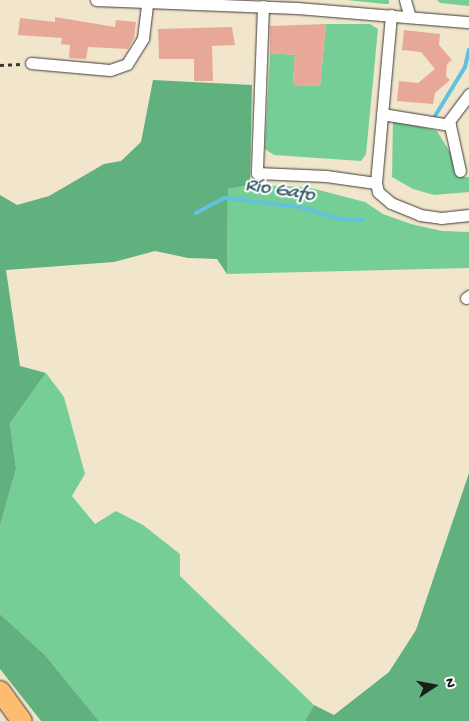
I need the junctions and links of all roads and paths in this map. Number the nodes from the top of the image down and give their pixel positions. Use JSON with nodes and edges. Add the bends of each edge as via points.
{"nodes":[{"id":1,"x":96,"y":0,"type":"edge"},
{"id":2,"x":405,"y":0,"type":"edge"},
{"id":3,"x":147,"y":4,"type":"junction"},
{"id":4,"x":263,"y":6,"type":"junction"},
{"id":5,"x":391,"y":16,"type":"junction"},
{"id":6,"x":410,"y":17,"type":"junction"},
{"id":7,"x":469,"y":22,"type":"edge"},
{"id":8,"x":31,"y":63,"type":"joint"},
{"id":9,"x":0,"y":65,"type":"edge"},
{"id":10,"x":469,"y":94,"type":"edge"},
{"id":11,"x":382,"y":114,"type":"junction"},
{"id":12,"x":450,"y":126,"type":"junction"},
{"id":13,"x":460,"y":171,"type":"dead end"},
{"id":14,"x":376,"y":184,"type":"junction"},
{"id":15,"x":469,"y":215,"type":"edge"},
{"id":16,"x":0,"y":691,"type":"edge"},
{"id":17,"x":22,"y":721,"type":"edge"}],
"edges":[{"from":1,"to":3,"type":"street"},
{"from":2,"to":6,"type":"street"},
{"from":3,"to":4,"type":"street"},
{"from":3,"to":8,"type":"street","via":[[143,38],[126,64],[110,70]]},
{"from":4,"to":5,"type":"street"},
{"from":4,"to":14,"type":"street","via":[[257,172],[326,176]]},
{"from":5,"to":6,"type":"street"},
{"from":5,"to":11,"type":"street"},
{"from":6,"to":7,"type":"street"},
{"from":8,"to":9,"type":"path"},
{"from":10,"to":12,"type":"street","via":[[456,108]]},
{"from":11,"to":12,"type":"street"},
{"from":11,"to":14,"type":"street"},
{"from":12,"to":13,"type":"street"},
{"from":14,"to":15,"type":"street","via":[[378,192],[391,203],[420,215],[442,218]]},
{"from":16,"to":17,"type":"highway"}]}
